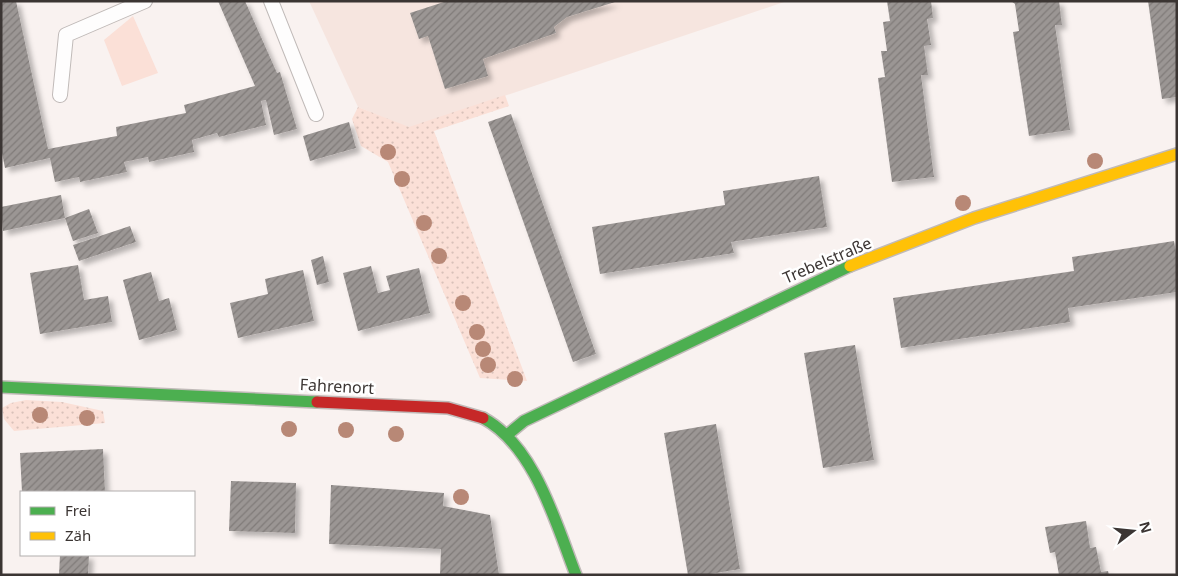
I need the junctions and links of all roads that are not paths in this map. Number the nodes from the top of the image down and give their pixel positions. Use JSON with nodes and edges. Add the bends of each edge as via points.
{"nodes":[{"id":1,"x":145,"y":1,"type":"edge"},
{"id":2,"x":270,"y":1,"type":"edge"},
{"id":3,"x":60,"y":95,"type":"dead end"},
{"id":4,"x":316,"y":114,"type":"dead end"},
{"id":5,"x":1177,"y":154,"type":"edge"},
{"id":6,"x":1,"y":387,"type":"edge"},
{"id":7,"x":506,"y":435,"type":"junction"},
{"id":8,"x":576,"y":575,"type":"edge"}],
"edges":[{"from":1,"to":3,"type":"lane","via":[[66,34]]},
{"from":2,"to":4,"type":"lane"},
{"from":5,"to":7,"type":"street","name":"Trebelstraße","via":[[962,223],[858,263],[524,421]]},
{"from":6,"to":7,"type":"street","name":"Fahrenort","via":[[448,408],[471,413]]},
{"from":7,"to":8,"type":"street","name":"Fahrenort","via":[[518,448],[536,479]]}]}
